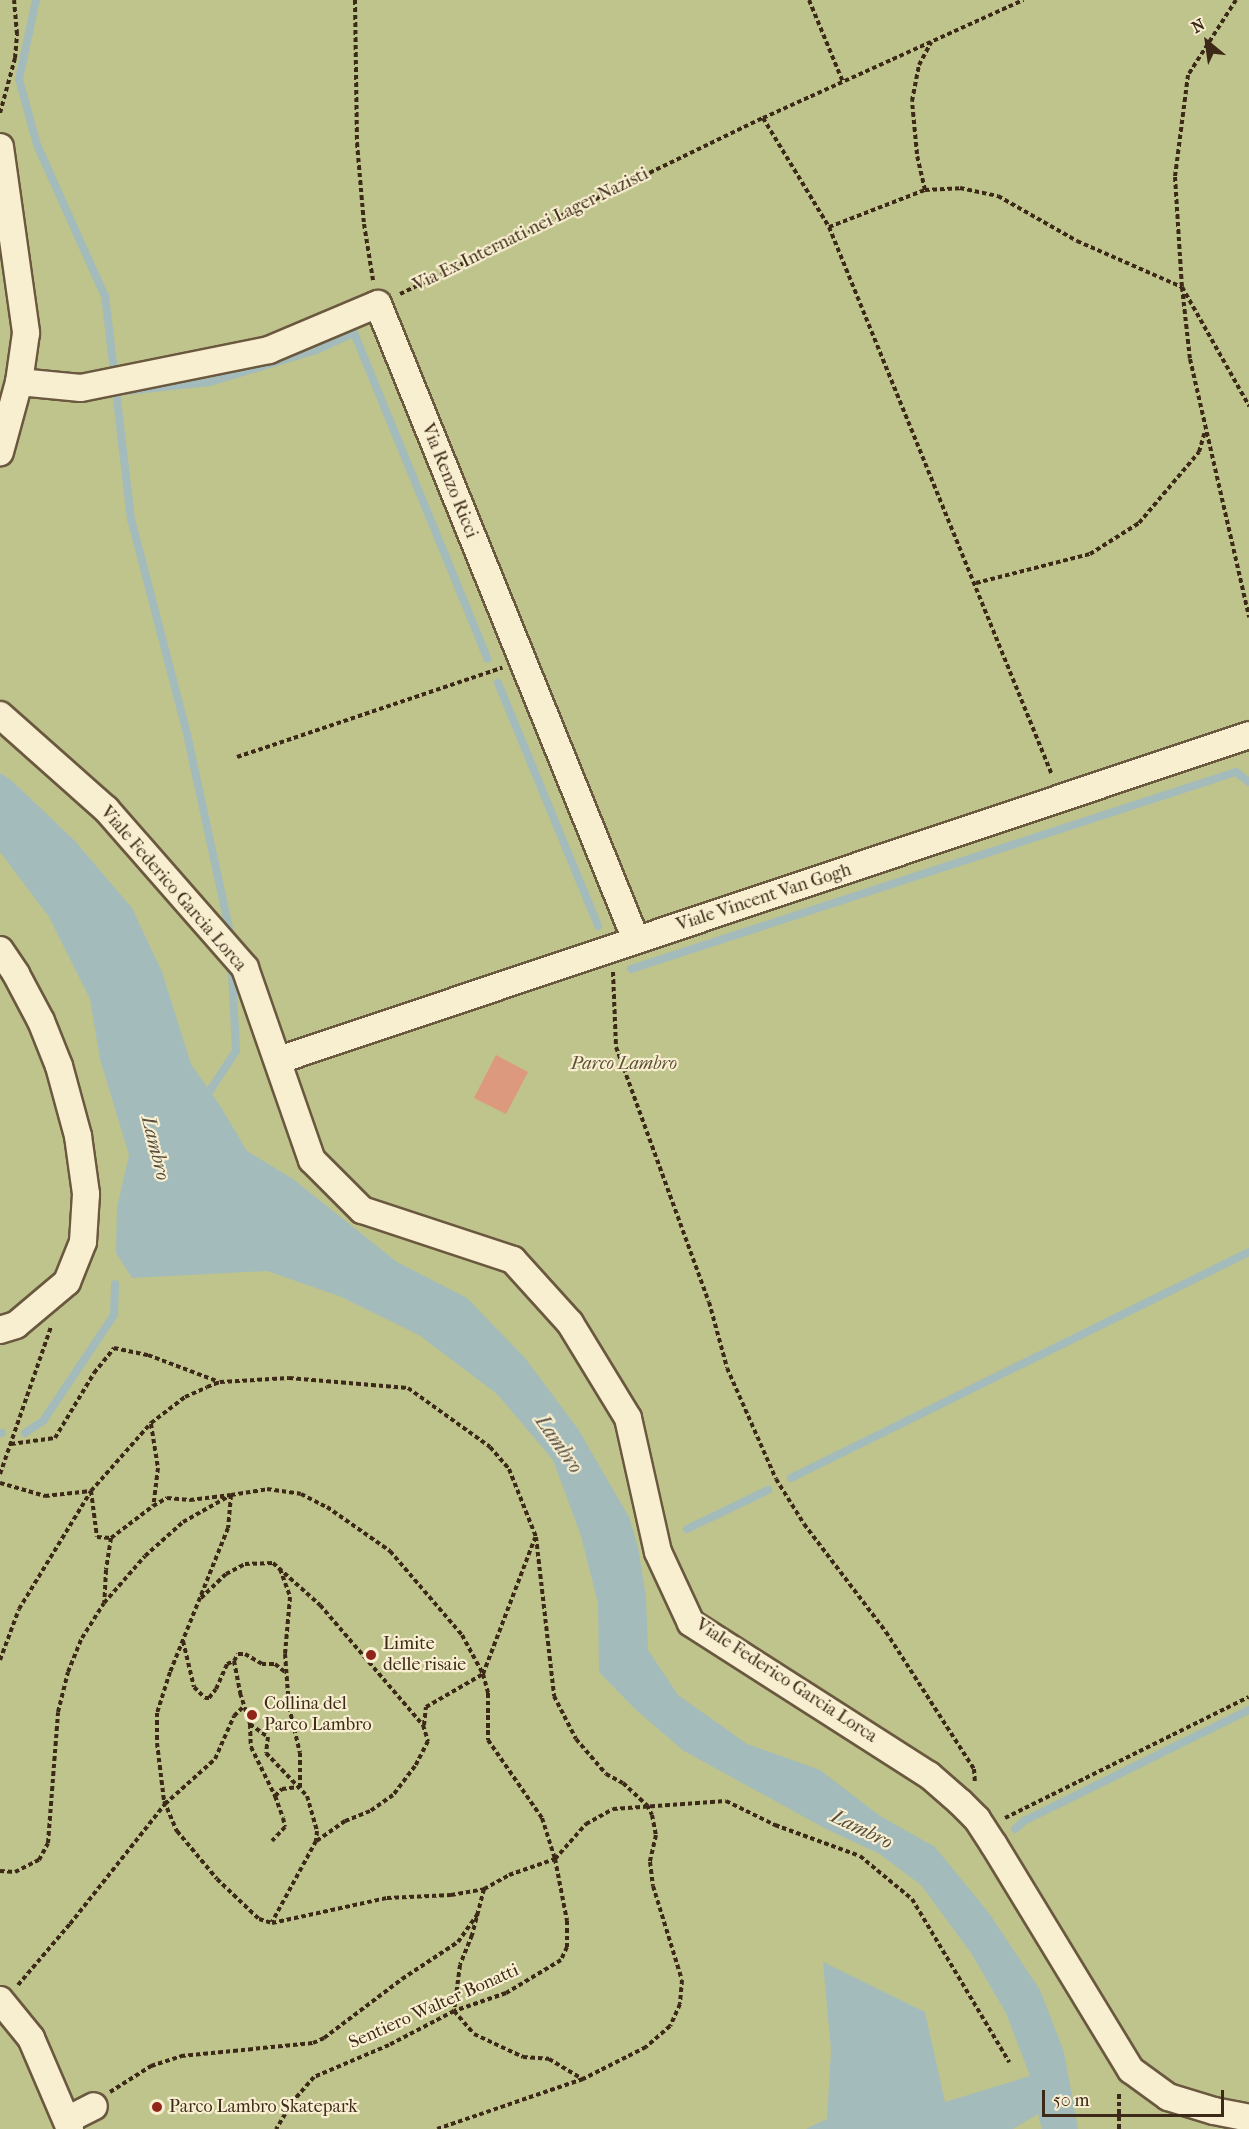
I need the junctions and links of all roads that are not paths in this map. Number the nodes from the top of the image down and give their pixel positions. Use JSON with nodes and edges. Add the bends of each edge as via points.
{"nodes":[{"id":1,"x":0,"y":147,"type":"edge"},
{"id":2,"x":19,"y":382,"type":"junction"},
{"id":3,"x":0,"y":452,"type":"edge"},
{"id":4,"x":0,"y":715,"type":"edge"},
{"id":5,"x":1249,"y":735,"type":"edge"},
{"id":6,"x":625,"y":944,"type":"junction"},
{"id":7,"x":0,"y":950,"type":"edge"},
{"id":8,"x":279,"y":1060,"type":"junction"},
{"id":9,"x":0,"y":1330,"type":"edge"},
{"id":10,"x":1,"y":2001,"type":"edge"},
{"id":11,"x":94,"y":2106,"type":"road end"},
{"id":12,"x":1249,"y":2118,"type":"edge"},
{"id":13,"x":69,"y":2125,"type":"edge"}],
"edges":[{"from":1,"to":2,"type":"street","via":[[26,333]]},
{"from":2,"to":3,"type":"street"},
{"from":2,"to":6,"type":"street","name":"Via Renzo Ricci","via":[[81,388],[269,350],[378,304],[522,661]]},
{"from":4,"to":8,"type":"street","name":"Viale Federico Garcia Lorca","via":[[106,809],[245,968]]},
{"from":5,"to":6,"type":"street","name":"Viale Vincent Van Gogh"},
{"from":6,"to":8,"type":"street","name":"Viale Vincent Van Gogh"},
{"from":7,"to":9,"type":"street","via":[[41,1021],[59,1066],[78,1136],[86,1194],[83,1242],[68,1282],[16,1325]]},
{"from":8,"to":12,"type":"street","name":"Viale Federico Garcia Lorca","via":[[312,1160],[362,1210],[513,1260],[570,1323],[628,1418],[658,1552],[692,1623],[928,1775],[980,1824],[1131,2070],[1168,2097]]},
{"from":10,"to":13,"type":"street","via":[[32,2038]]},
{"from":11,"to":13,"type":"street"}]}
